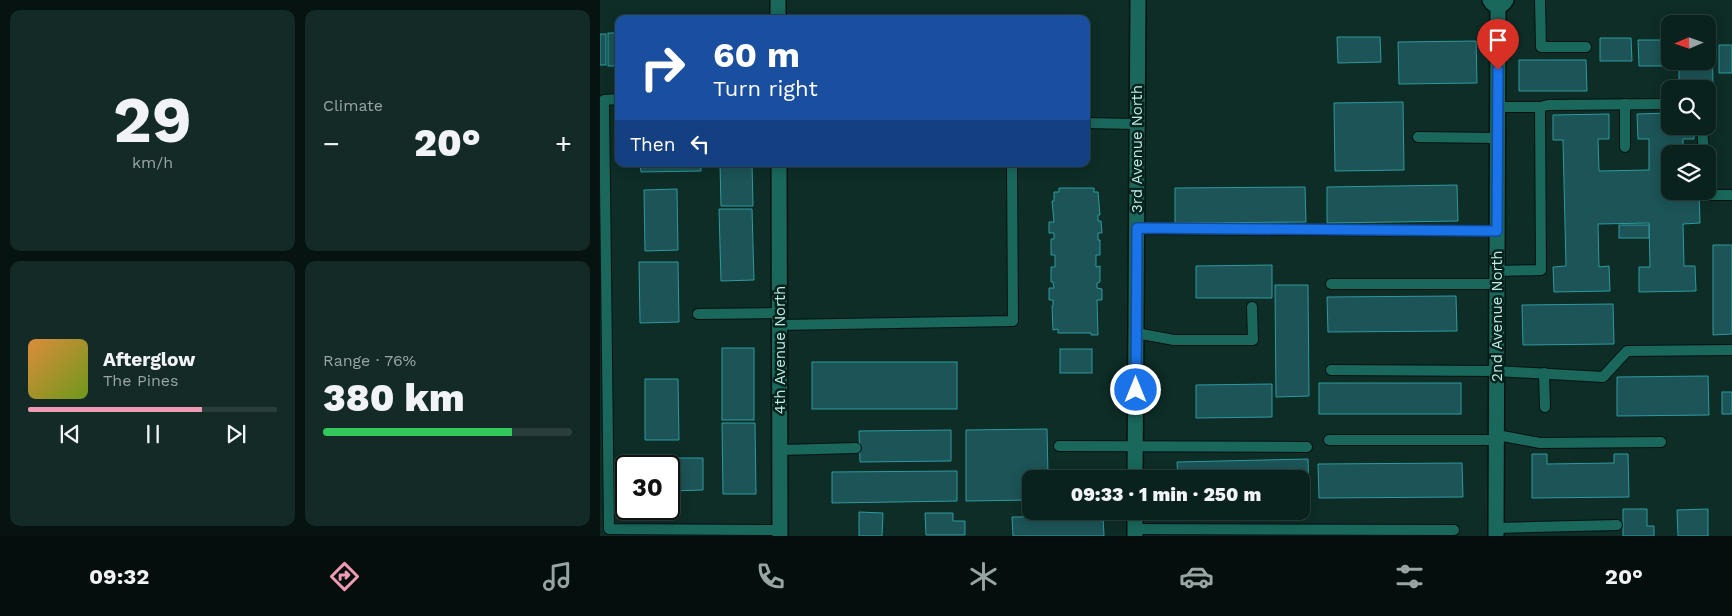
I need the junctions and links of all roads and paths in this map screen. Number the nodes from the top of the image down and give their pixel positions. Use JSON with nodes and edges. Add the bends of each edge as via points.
{"nodes":[{"id":1,"x":778,"y":0,"type":"edge"},
{"id":2,"x":1138,"y":0,"type":"edge"},
{"id":3,"x":1540,"y":0,"type":"edge"},
{"id":4,"x":1498,"y":2,"type":"edge"},
{"id":5,"x":778,"y":15,"type":"edge"},
{"id":6,"x":1586,"y":47,"type":"dead end"},
{"id":7,"x":615,"y":99,"type":"edge"},
{"id":8,"x":1626,"y":104,"type":"junction"},
{"id":9,"x":1661,"y":104,"type":"edge"},
{"id":10,"x":1497,"y":107,"type":"junction"},
{"id":11,"x":1540,"y":107,"type":"junction"},
{"id":12,"x":1090,"y":124,"type":"edge"},
{"id":13,"x":1137,"y":124,"type":"junction"},
{"id":14,"x":1418,"y":138,"type":"dead end"},
{"id":15,"x":1497,"y":138,"type":"junction"},
{"id":16,"x":1626,"y":147,"type":"dead end"},
{"id":17,"x":779,"y":167,"type":"edge"},
{"id":18,"x":1012,"y":167,"type":"edge"},
{"id":19,"x":1716,"y":195,"type":"edge"},
{"id":20,"x":1732,"y":195,"type":"edge"},
{"id":21,"x":1137,"y":228,"type":"junction"},
{"id":22,"x":1497,"y":231,"type":"junction"},
{"id":23,"x":1497,"y":278,"type":"junction"},
{"id":24,"x":1331,"y":284,"type":"dead end"},
{"id":25,"x":1252,"y":306,"type":"dead end"},
{"id":26,"x":698,"y":314,"type":"dead end"},
{"id":27,"x":780,"y":319,"type":"junction"},
{"id":28,"x":1136,"y":333,"type":"junction"},
{"id":29,"x":1732,"y":350,"type":"edge"},
{"id":30,"x":1331,"y":370,"type":"dead end"},
{"id":31,"x":1497,"y":371,"type":"junction"},
{"id":32,"x":1544,"y":373,"type":"junction"},
{"id":33,"x":1545,"y":407,"type":"dead end"},
{"id":34,"x":1497,"y":437,"type":"junction"},
{"id":35,"x":1329,"y":440,"type":"dead end"},
{"id":36,"x":1661,"y":442,"type":"dead end"},
{"id":37,"x":1059,"y":446,"type":"dead end"},
{"id":38,"x":1307,"y":446,"type":"dead end"},
{"id":39,"x":1136,"y":447,"type":"junction"},
{"id":40,"x":856,"y":448,"type":"dead end"},
{"id":41,"x":780,"y":450,"type":"junction"},
{"id":42,"x":1136,"y":470,"type":"edge"},
{"id":43,"x":1135,"y":520,"type":"edge"},
{"id":44,"x":1617,"y":526,"type":"dead end"},
{"id":45,"x":1454,"y":530,"type":"dead end"},
{"id":46,"x":1496,"y":532,"type":"edge"},
{"id":47,"x":780,"y":533,"type":"edge"},
{"id":48,"x":1135,"y":533,"type":"edge"}],
"edges":[{"from":1,"to":5,"type":"street"},
{"from":2,"to":13,"type":"street","name":"3rd Avenue North"},
{"from":3,"to":6,"type":"lane","via":[[1540,47]]},
{"from":4,"to":10,"type":"street","name":"2nd Avenue North"},
{"from":7,"to":47,"type":"lane","via":[[604,100],[609,529]]},
{"from":8,"to":9,"type":"lane"},
{"from":8,"to":11,"type":"lane"},
{"from":8,"to":16,"type":"lane"},
{"from":10,"to":11,"type":"lane"},
{"from":10,"to":15,"type":"street","name":"2nd Avenue North"},
{"from":11,"to":23,"type":"lane","via":[[1541,270]]},
{"from":12,"to":13,"type":"lane"},
{"from":13,"to":21,"type":"street","name":"3rd Avenue North"},
{"from":14,"to":15,"type":"lane"},
{"from":15,"to":22,"type":"street","name":"2nd Avenue North"},
{"from":17,"to":27,"type":"street","name":"4th Avenue North"},
{"from":18,"to":27,"type":"lane","via":[[1013,321]]},
{"from":19,"to":20,"type":"lane"},
{"from":21,"to":22,"type":"lane"},
{"from":21,"to":28,"type":"street","name":"3rd Avenue North"},
{"from":22,"to":23,"type":"street","name":"2nd Avenue North"},
{"from":23,"to":24,"type":"lane"},
{"from":23,"to":31,"type":"street","name":"2nd Avenue North"},
{"from":25,"to":28,"type":"lane","via":[[1253,340],[1174,340]]},
{"from":26,"to":27,"type":"lane"},
{"from":27,"to":41,"type":"street","name":"4th Avenue North"},
{"from":28,"to":39,"type":"street","name":"3rd Avenue North"},
{"from":29,"to":32,"type":"lane","via":[[1627,351],[1604,376]]},
{"from":30,"to":31,"type":"lane"},
{"from":31,"to":32,"type":"lane"},
{"from":31,"to":34,"type":"street","name":"2nd Avenue North"},
{"from":32,"to":33,"type":"lane"},
{"from":34,"to":35,"type":"lane"},
{"from":34,"to":36,"type":"lane","via":[[1540,443]]},
{"from":34,"to":46,"type":"street","name":"2nd Avenue North"},
{"from":37,"to":39,"type":"lane"},
{"from":38,"to":39,"type":"lane"},
{"from":39,"to":42,"type":"street","name":"3rd Avenue North"},
{"from":40,"to":41,"type":"lane"},
{"from":41,"to":47,"type":"street","name":"4th Avenue North"},
{"from":43,"to":48,"type":"street"},
{"from":44,"to":46,"type":"lane"},
{"from":45,"to":48,"type":"lane"}]}
